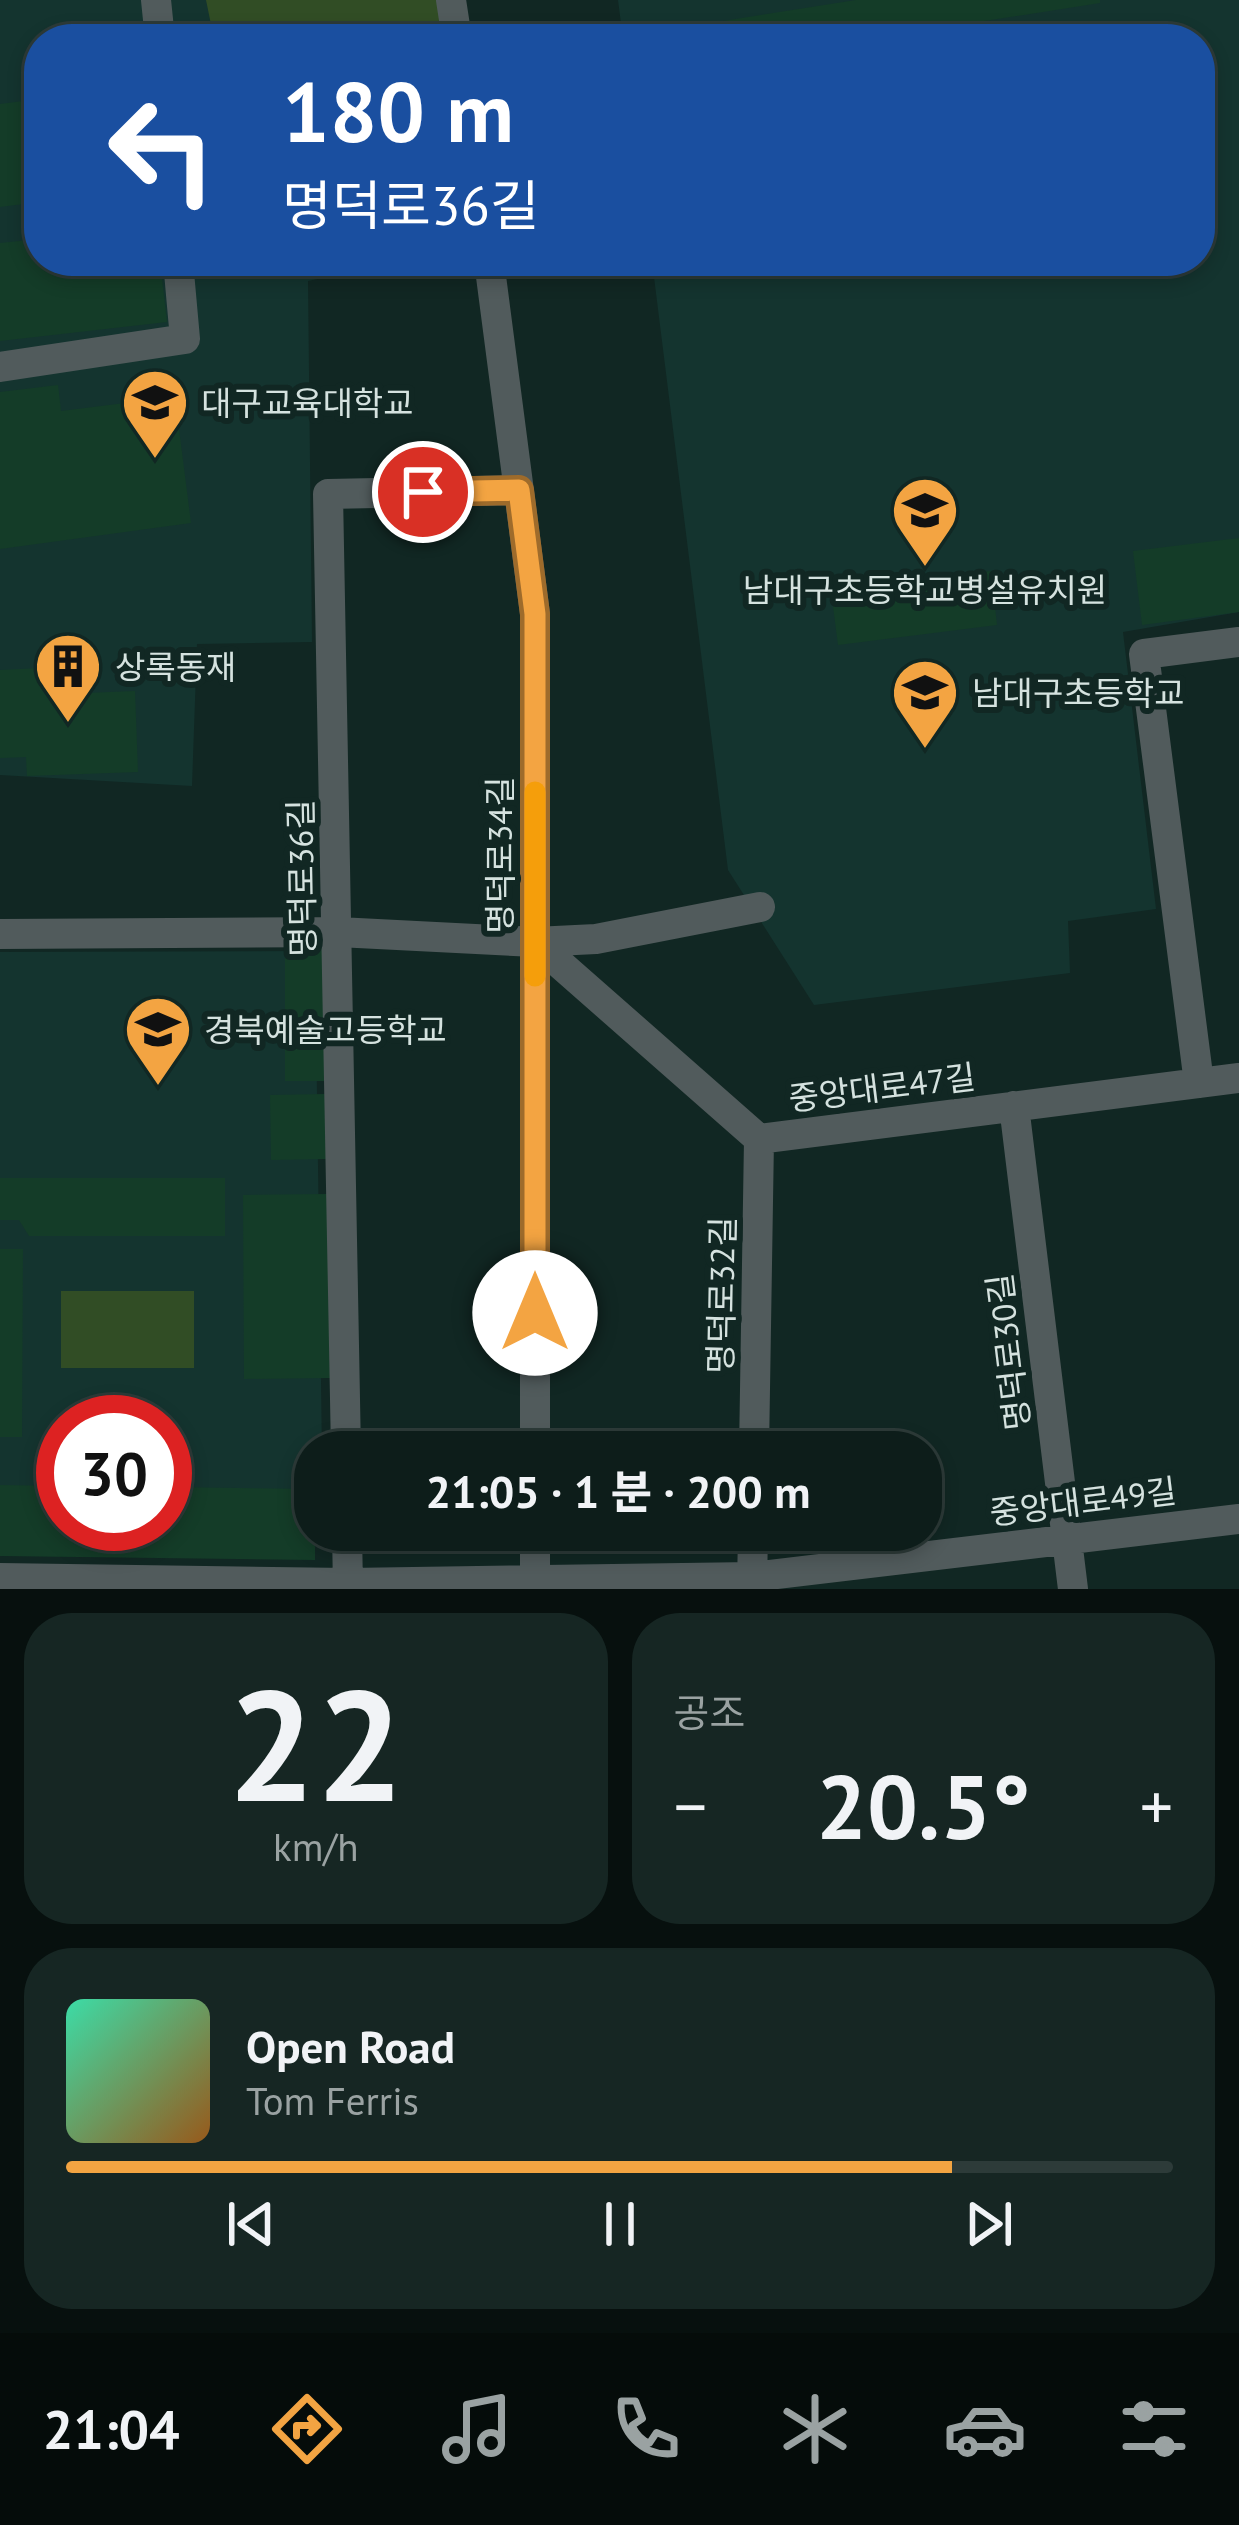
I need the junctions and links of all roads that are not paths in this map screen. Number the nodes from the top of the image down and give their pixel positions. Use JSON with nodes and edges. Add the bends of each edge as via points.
{"nodes":[{"id":1,"x":179,"y":276,"type":"edge"},
{"id":2,"x":491,"y":276,"type":"edge"},
{"id":3,"x":0,"y":367,"type":"edge"},
{"id":4,"x":519,"y":490,"type":"junction"},
{"id":5,"x":1239,"y":642,"type":"edge"},
{"id":6,"x":760,"y":907,"type":"dead end"},
{"id":7,"x":338,"y":932,"type":"junction"},
{"id":8,"x":0,"y":934,"type":"edge"},
{"id":9,"x":535,"y":942,"type":"junction"},
{"id":10,"x":1239,"y":1078,"type":"edge"},
{"id":11,"x":1198,"y":1083,"type":"junction"},
{"id":12,"x":1014,"y":1106,"type":"junction"},
{"id":13,"x":759,"y":1139,"type":"junction"},
{"id":14,"x":346,"y":1431,"type":"edge"},
{"id":15,"x":535,"y":1431,"type":"edge"},
{"id":16,"x":754,"y":1431,"type":"edge"},
{"id":17,"x":1239,"y":1519,"type":"edge"},
{"id":18,"x":1066,"y":1539,"type":"junction"},
{"id":19,"x":347,"y":1551,"type":"edge"},
{"id":20,"x":536,"y":1551,"type":"edge"},
{"id":21,"x":753,"y":1551,"type":"edge"},
{"id":22,"x":0,"y":1578,"type":"edge"},
{"id":23,"x":752,"y":1583,"type":"edge"},
{"id":24,"x":116,"y":1585,"type":"edge"},
{"id":25,"x":348,"y":1586,"type":"edge"},
{"id":26,"x":536,"y":1586,"type":"edge"},
{"id":27,"x":1073,"y":1589,"type":"edge"}],
"edges":[{"from":1,"to":3,"type":"street","via":[[184,339]]},
{"from":2,"to":4,"type":"street","name":"명덕로34길"},
{"from":4,"to":7,"type":"street","name":"명덕로36길","via":[[328,494]]},
{"from":4,"to":9,"type":"street","name":"명덕로34길","via":[[535,614]]},
{"from":5,"to":11,"type":"street","via":[[1144,654]]},
{"from":6,"to":9,"type":"street","via":[[596,939]]},
{"from":7,"to":8,"type":"street"},
{"from":7,"to":9,"type":"street"},
{"from":7,"to":14,"type":"street","name":"명덕로36길"},
{"from":9,"to":13,"type":"street","name":"중앙대로47길"},
{"from":9,"to":15,"type":"street","name":"명덕로34길"},
{"from":10,"to":11,"type":"street","name":"중앙대로47길"},
{"from":11,"to":12,"type":"street","name":"중앙대로47길"},
{"from":12,"to":13,"type":"street","name":"중앙대로47길"},
{"from":12,"to":18,"type":"street","name":"명덕로30길"},
{"from":13,"to":16,"type":"street","name":"명덕로32길"},
{"from":17,"to":18,"type":"street","name":"중앙대로49길"},
{"from":18,"to":23,"type":"street","name":"중앙대로49길"},
{"from":18,"to":27,"type":"street","name":"명덕로30길"},
{"from":19,"to":25,"type":"street"},
{"from":20,"to":26,"type":"street"},
{"from":21,"to":23,"type":"street"},
{"from":22,"to":24,"type":"street","name":"중앙대로49길"},
{"from":23,"to":26,"type":"street","name":"중앙대로49길"},
{"from":24,"to":25,"type":"street","name":"중앙대로49길"},
{"from":25,"to":26,"type":"street","name":"중앙대로49길"}]}
